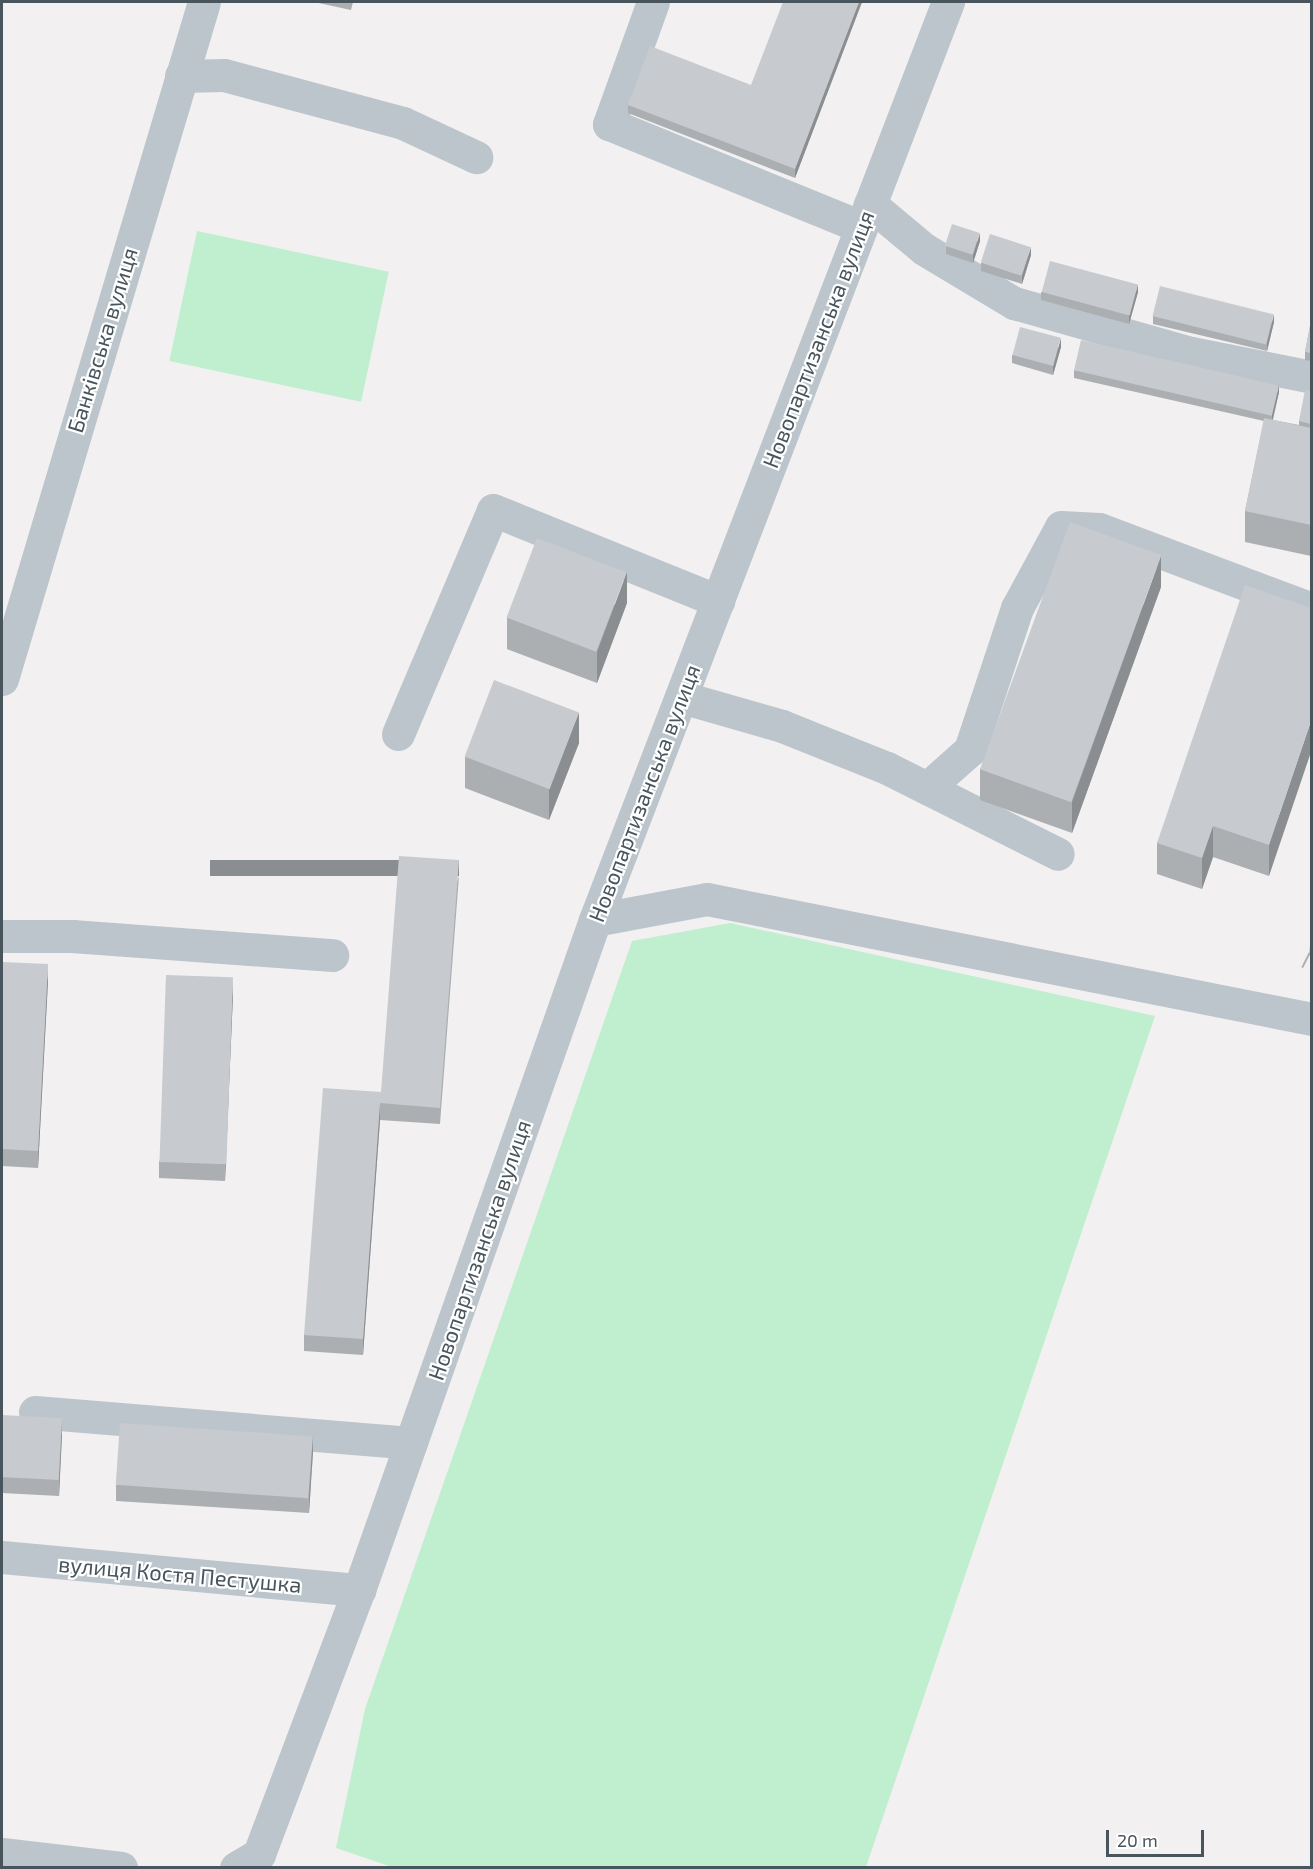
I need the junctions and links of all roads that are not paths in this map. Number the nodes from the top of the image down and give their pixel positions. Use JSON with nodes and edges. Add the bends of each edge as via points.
{"nodes":[{"id":1,"x":204,"y":2,"type":"edge"},
{"id":2,"x":653,"y":2,"type":"edge"},
{"id":3,"x":948,"y":2,"type":"edge"},
{"id":4,"x":181,"y":76,"type":"junction"},
{"id":5,"x":476,"y":157,"type":"dead end"},
{"id":6,"x":866,"y":215,"type":"junction"},
{"id":7,"x":1311,"y":377,"type":"edge"},
{"id":8,"x":718,"y":601,"type":"junction"},
{"id":9,"x":1311,"y":609,"type":"edge"},
{"id":10,"x":2,"y":679,"type":"edge"},
{"id":11,"x":681,"y":697,"type":"junction"},
{"id":12,"x":399,"y":734,"type":"dead end"},
{"id":13,"x":927,"y":788,"type":"junction"},
{"id":14,"x":1058,"y":854,"type":"dead end"},
{"id":15,"x":595,"y":920,"type":"junction"},
{"id":16,"x":2,"y":936,"type":"edge"},
{"id":17,"x":332,"y":955,"type":"dead end"},
{"id":18,"x":1311,"y":1019,"type":"edge"},
{"id":19,"x":35,"y":1412,"type":"dead end"},
{"id":20,"x":411,"y":1443,"type":"junction"},
{"id":21,"x":2,"y":1557,"type":"edge"},
{"id":22,"x":359,"y":1590,"type":"junction"},
{"id":23,"x":2,"y":1854,"type":"edge"},
{"id":24,"x":121,"y":1868,"type":"edge"},
{"id":25,"x":236,"y":1868,"type":"edge"}],
"edges":[{"from":1,"to":4,"type":"street","name":"Банківська вулиця"},
{"from":2,"to":6,"type":"street","via":[[609,124]]},
{"from":3,"to":6,"type":"street","name":"Новопартизанська вулиця"},
{"from":4,"to":5,"type":"street","via":[[224,75],[403,123]]},
{"from":4,"to":10,"type":"street","name":"Банківська вулиця"},
{"from":6,"to":7,"type":"street","via":[[1014,303],[1191,353]]},
{"from":6,"to":8,"type":"street","name":"Новопартизанська вулиця"},
{"from":8,"to":11,"type":"street","name":"Новопартизанська вулиця"},
{"from":8,"to":12,"type":"street","via":[[493,510]]},
{"from":9,"to":13,"type":"street","via":[[1099,529],[1061,527],[1017,608],[970,750]]},
{"from":11,"to":13,"type":"street","via":[[782,726]]},
{"from":11,"to":15,"type":"street","name":"Новопартизанська вулиця"},
{"from":13,"to":14,"type":"street"},
{"from":15,"to":18,"type":"street","via":[[707,899]]},
{"from":15,"to":20,"type":"street","name":"Новопартизанська вулиця"},
{"from":16,"to":17,"type":"street","via":[[72,936]]},
{"from":19,"to":20,"type":"street"},
{"from":20,"to":22,"type":"street","name":"Новопартизанська вулиця"},
{"from":21,"to":22,"type":"street","name":"вулиця Костя Пестушка"},
{"from":22,"to":25,"type":"street","name":"Новопартизанська вулиця","via":[[259,1854]]},
{"from":23,"to":24,"type":"street"}]}
